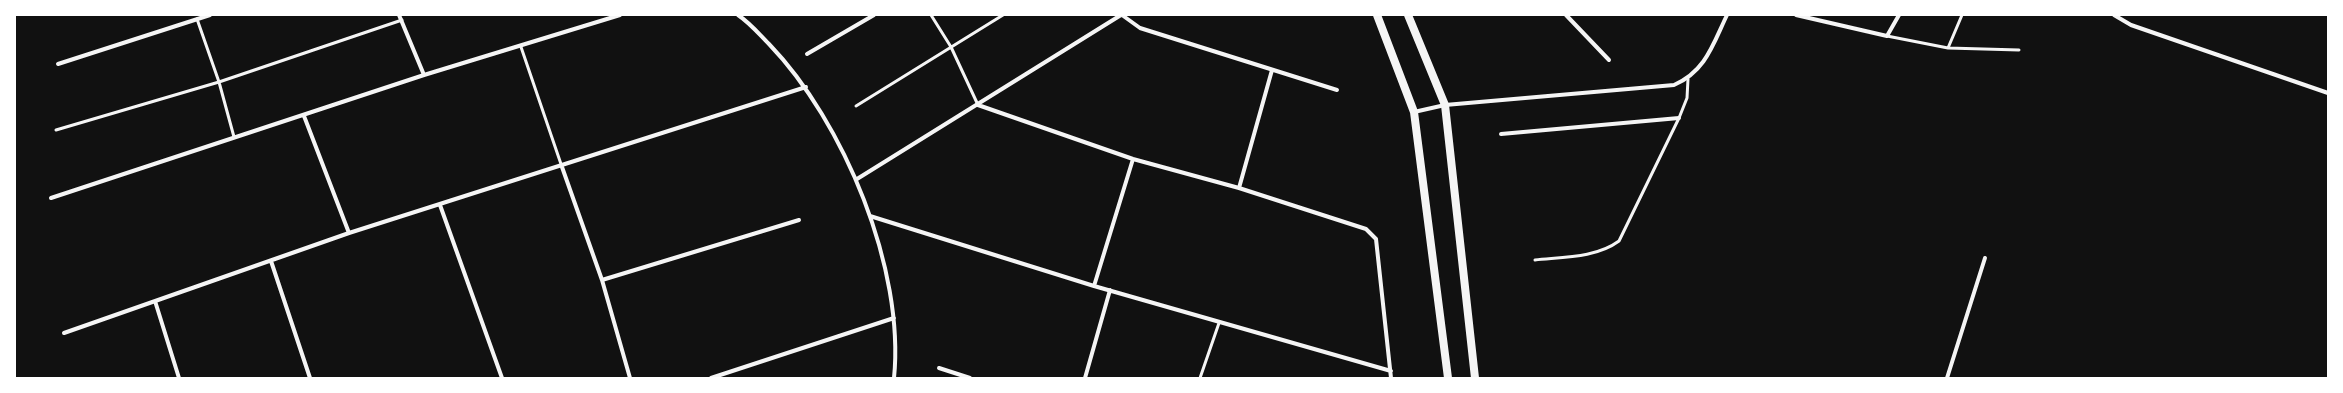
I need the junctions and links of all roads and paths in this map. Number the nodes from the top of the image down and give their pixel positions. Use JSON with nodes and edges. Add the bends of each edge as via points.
{"nodes":[{"id":1,"x":210,"y":15,"type":"edge"},
{"id":2,"x":400,"y":15,"type":"edge"},
{"id":3,"x":620,"y":15,"type":"edge"},
{"id":4,"x":738,"y":15,"type":"edge"},
{"id":5,"x":874,"y":15,"type":"edge"},
{"id":6,"x":931,"y":15,"type":"edge"},
{"id":7,"x":1003,"y":15,"type":"edge"},
{"id":8,"x":1122,"y":15,"type":"edge"},
{"id":9,"x":1377,"y":15,"type":"edge"},
{"id":10,"x":1408,"y":15,"type":"edge"},
{"id":11,"x":1566,"y":15,"type":"edge"},
{"id":12,"x":1727,"y":15,"type":"edge"},
{"id":13,"x":1796,"y":15,"type":"edge"},
{"id":14,"x":1899,"y":15,"type":"edge"},
{"id":15,"x":1962,"y":15,"type":"edge"},
{"id":16,"x":2114,"y":15,"type":"edge"},
{"id":17,"x":197,"y":19,"type":"junction"},
{"id":18,"x":402,"y":20,"type":"junction"},
{"id":19,"x":1887,"y":36,"type":"junction"},
{"id":20,"x":521,"y":47,"type":"junction"},
{"id":21,"x":950,"y":47,"type":"junction"},
{"id":22,"x":1948,"y":48,"type":"junction"},
{"id":23,"x":2018,"y":50,"type":"dead end"},
{"id":24,"x":807,"y":54,"type":"dead end"},
{"id":25,"x":1609,"y":60,"type":"dead end"},
{"id":26,"x":58,"y":64,"type":"dead end"},
{"id":27,"x":1272,"y":70,"type":"junction"},
{"id":28,"x":424,"y":75,"type":"junction"},
{"id":29,"x":1688,"y":79,"type":"junction"},
{"id":30,"x":219,"y":82,"type":"junction"},
{"id":31,"x":806,"y":87,"type":"junction"},
{"id":32,"x":1337,"y":90,"type":"dead end"},
{"id":33,"x":2328,"y":93,"type":"edge"},
{"id":34,"x":978,"y":105,"type":"junction"},
{"id":35,"x":1444,"y":105,"type":"junction"},
{"id":36,"x":856,"y":106,"type":"dead end"},
{"id":37,"x":1414,"y":112,"type":"junction"},
{"id":38,"x":304,"y":116,"type":"junction"},
{"id":39,"x":1679,"y":118,"type":"junction"},
{"id":40,"x":56,"y":130,"type":"dead end"},
{"id":41,"x":1501,"y":134,"type":"dead end"},
{"id":42,"x":234,"y":137,"type":"junction"},
{"id":43,"x":1133,"y":160,"type":"junction"},
{"id":44,"x":562,"y":167,"type":"junction"},
{"id":45,"x":857,"y":179,"type":"junction"},
{"id":46,"x":1239,"y":188,"type":"junction"},
{"id":47,"x":51,"y":198,"type":"dead end"},
{"id":48,"x":440,"y":204,"type":"junction"},
{"id":49,"x":870,"y":216,"type":"junction"},
{"id":50,"x":799,"y":220,"type":"dead end"},
{"id":51,"x":349,"y":233,"type":"junction"},
{"id":52,"x":1985,"y":258,"type":"dead end"},
{"id":53,"x":1535,"y":260,"type":"dead end"},
{"id":54,"x":271,"y":261,"type":"junction"},
{"id":55,"x":602,"y":280,"type":"junction"},
{"id":56,"x":1094,"y":286,"type":"junction"},
{"id":57,"x":1110,"y":290,"type":"junction"},
{"id":58,"x":155,"y":301,"type":"junction"},
{"id":59,"x":894,"y":318,"type":"junction"},
{"id":60,"x":1220,"y":323,"type":"junction"},
{"id":61,"x":64,"y":333,"type":"dead end"},
{"id":62,"x":939,"y":368,"type":"dead end"},
{"id":63,"x":1391,"y":371,"type":"junction"},
{"id":64,"x":179,"y":378,"type":"edge"},
{"id":65,"x":310,"y":378,"type":"edge"},
{"id":66,"x":502,"y":378,"type":"edge"},
{"id":67,"x":630,"y":378,"type":"edge"},
{"id":68,"x":711,"y":378,"type":"edge"},
{"id":69,"x":894,"y":378,"type":"edge"},
{"id":70,"x":970,"y":378,"type":"edge"},
{"id":71,"x":1085,"y":378,"type":"edge"},
{"id":72,"x":1200,"y":378,"type":"edge"},
{"id":73,"x":1391,"y":378,"type":"edge"},
{"id":74,"x":1448,"y":378,"type":"edge"},
{"id":75,"x":1475,"y":378,"type":"edge"},
{"id":76,"x":1947,"y":378,"type":"edge"}],
"edges":[{"from":1,"to":17,"type":"street"},
{"from":2,"to":18,"type":"street"},
{"from":3,"to":20,"type":"street"},
{"from":4,"to":31,"type":"street","via":[[784,60]]},
{"from":5,"to":24,"type":"street"},
{"from":6,"to":21,"type":"lane"},
{"from":7,"to":21,"type":"lane"},
{"from":8,"to":27,"type":"street","via":[[1140,28]]},
{"from":8,"to":34,"type":"street"},
{"from":9,"to":37,"type":"main road"},
{"from":10,"to":35,"type":"main road"},
{"from":11,"to":25,"type":"street"},
{"from":12,"to":29,"type":"street","via":[[1708,56]]},
{"from":13,"to":19,"type":"street"},
{"from":14,"to":19,"type":"street"},
{"from":15,"to":22,"type":"lane"},
{"from":16,"to":33,"type":"street","via":[[2131,25]]},
{"from":17,"to":26,"type":"street"},
{"from":17,"to":30,"type":"lane"},
{"from":18,"to":28,"type":"street"},
{"from":18,"to":30,"type":"lane"},
{"from":19,"to":22,"type":"lane"},
{"from":20,"to":28,"type":"street"},
{"from":20,"to":44,"type":"lane"},
{"from":21,"to":34,"type":"lane"},
{"from":21,"to":36,"type":"lane"},
{"from":22,"to":23,"type":"lane"},
{"from":27,"to":32,"type":"street"},
{"from":27,"to":46,"type":"street"},
{"from":28,"to":38,"type":"street"},
{"from":29,"to":35,"type":"street","via":[[1674,85]]},
{"from":29,"to":39,"type":"lane","via":[[1688,98]]},
{"from":30,"to":40,"type":"lane"},
{"from":30,"to":42,"type":"lane"},
{"from":31,"to":44,"type":"street"},
{"from":31,"to":45,"type":"street"},
{"from":34,"to":43,"type":"street"},
{"from":34,"to":45,"type":"street"},
{"from":35,"to":37,"type":"street"},
{"from":35,"to":75,"type":"main road"},
{"from":37,"to":74,"type":"main road"},
{"from":38,"to":42,"type":"street"},
{"from":38,"to":51,"type":"street"},
{"from":39,"to":41,"type":"street"},
{"from":39,"to":53,"type":"lane","via":[[1619,241],[1610,248],[1596,252]]},
{"from":42,"to":47,"type":"street"},
{"from":43,"to":46,"type":"street"},
{"from":43,"to":56,"type":"street"},
{"from":44,"to":48,"type":"street"},
{"from":44,"to":55,"type":"street"},
{"from":45,"to":49,"type":"street"},
{"from":46,"to":63,"type":"street","via":[[1366,229],[1376,239]]},
{"from":48,"to":51,"type":"street"},
{"from":48,"to":66,"type":"street"},
{"from":49,"to":56,"type":"street"},
{"from":49,"to":59,"type":"street"},
{"from":50,"to":55,"type":"street"},
{"from":51,"to":54,"type":"street"},
{"from":52,"to":76,"type":"street"},
{"from":54,"to":58,"type":"street"},
{"from":54,"to":65,"type":"street"},
{"from":55,"to":67,"type":"street"},
{"from":56,"to":57,"type":"street"},
{"from":57,"to":60,"type":"street"},
{"from":57,"to":71,"type":"street"},
{"from":58,"to":61,"type":"street"},
{"from":58,"to":64,"type":"street"},
{"from":59,"to":68,"type":"street"},
{"from":59,"to":69,"type":"street"},
{"from":60,"to":63,"type":"street"},
{"from":60,"to":72,"type":"lane"},
{"from":62,"to":70,"type":"street"},
{"from":63,"to":73,"type":"street"}]}
